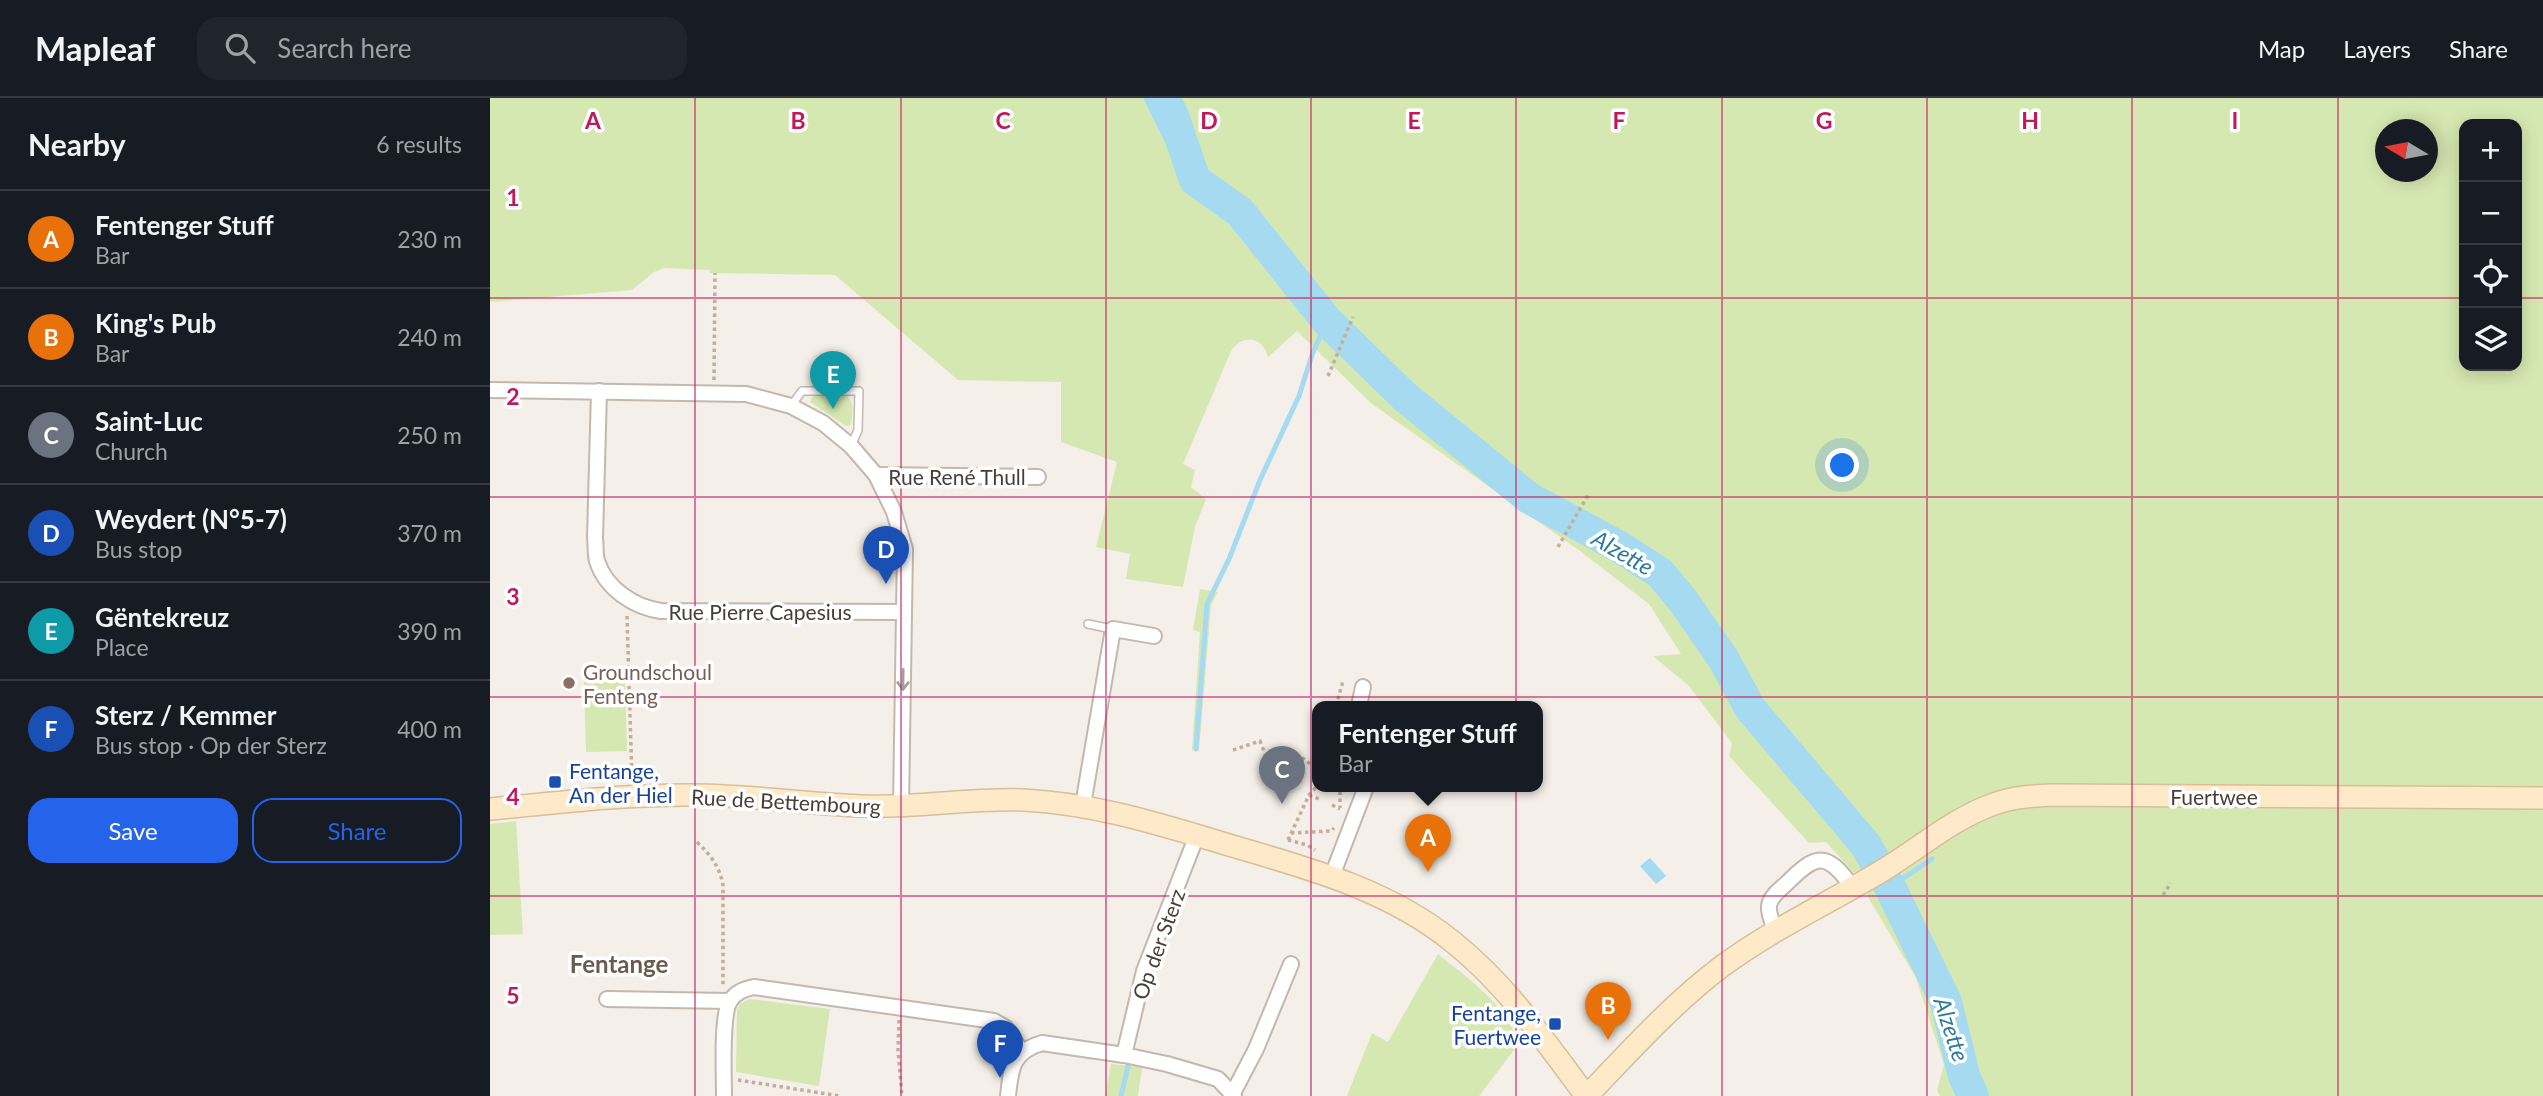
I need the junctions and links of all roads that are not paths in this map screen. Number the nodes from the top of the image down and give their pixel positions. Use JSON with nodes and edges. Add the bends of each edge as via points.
{"nodes":[{"id":1,"x":490,"y":390,"type":"edge"},
{"id":2,"x":599,"y":391,"type":"junction"},
{"id":3,"x":791,"y":406,"type":"junction"},
{"id":4,"x":851,"y":446,"type":"junction"},
{"id":5,"x":876,"y":475,"type":"junction"},
{"id":6,"x":1038,"y":477,"type":"dead end"},
{"id":7,"x":904,"y":612,"type":"junction"},
{"id":8,"x":1088,"y":624,"type":"dead end"},
{"id":9,"x":1113,"y":629,"type":"junction"},
{"id":10,"x":1154,"y":636,"type":"dead end"},
{"id":11,"x":1363,"y":687,"type":"dead end"},
{"id":12,"x":1360,"y":701,"type":"edge"},
{"id":13,"x":1364,"y":792,"type":"edge"},
{"id":14,"x":2543,"y":798,"type":"edge"},
{"id":15,"x":1083,"y":805,"type":"junction"},
{"id":16,"x":901,"y":807,"type":"junction"},
{"id":17,"x":490,"y":809,"type":"edge"},
{"id":18,"x":1197,"y":835,"type":"junction"},
{"id":19,"x":1332,"y":876,"type":"junction"},
{"id":20,"x":1856,"y":886,"type":"junction"},
{"id":21,"x":1776,"y":932,"type":"junction"},
{"id":22,"x":1291,"y":964,"type":"dead end"},
{"id":23,"x":727,"y":995,"type":"junction"},
{"id":24,"x":607,"y":999,"type":"dead end"},
{"id":25,"x":1022,"y":1052,"type":"junction"},
{"id":26,"x":1124,"y":1055,"type":"junction"},
{"id":27,"x":1234,"y":1095,"type":"edge"},
{"id":28,"x":724,"y":1096,"type":"edge"},
{"id":29,"x":1008,"y":1096,"type":"edge"},
{"id":30,"x":1587,"y":1096,"type":"edge"}],
"edges":[{"from":1,"to":2,"type":"street"},
{"from":2,"to":3,"type":"street","via":[[746,394]]},
{"from":2,"to":7,"type":"street","name":"Rue Pierre Capesius","via":[[597,561],[621,594],[647,609],[661,611]]},
{"from":3,"to":4,"type":"street"},
{"from":3,"to":4,"type":"lane","via":[[802,391],[859,391],[858,430]]},
{"from":4,"to":5,"type":"street"},
{"from":5,"to":6,"type":"street","name":"Rue René Thull"},
{"from":5,"to":7,"type":"street","via":[[905,549]]},
{"from":7,"to":16,"type":"street","one_way":true},
{"from":8,"to":9,"type":"lane"},
{"from":9,"to":10,"type":"street"},
{"from":9,"to":15,"type":"street"},
{"from":11,"to":12,"type":"street"},
{"from":13,"to":19,"type":"street"},
{"from":14,"to":20,"type":"main road","name":"Fuertwee","via":[[2021,797],[1976,811]]},
{"from":15,"to":16,"type":"main road","name":"Rue de Bettembourg","via":[[1021,800]]},
{"from":15,"to":18,"type":"main road","name":"Rue de Bettembourg"},
{"from":16,"to":17,"type":"main road","name":"Rue de Bettembourg","via":[[697,794]]},
{"from":18,"to":19,"type":"main road","name":"Rue de Bettembourg"},
{"from":18,"to":26,"type":"street","name":"Op der Sterz","via":[[1144,971]]},
{"from":19,"to":30,"type":"main road","name":"Rue de Bettembourg","via":[[1421,918],[1453,942],[1522,1010]]},
{"from":20,"to":21,"type":"main road","name":"Rue de Bettembourg"},
{"from":20,"to":21,"type":"street","via":[[1825,861],[1805,864],[1771,899]]},
{"from":21,"to":30,"type":"main road","name":"Rue de Bettembourg","via":[[1681,999]]},
{"from":22,"to":27,"type":"street"},
{"from":23,"to":24,"type":"street"},
{"from":23,"to":25,"type":"street","via":[[754,987],[994,1021],[1006,1028]]},
{"from":23,"to":28,"type":"street"},
{"from":25,"to":26,"type":"street","via":[[1042,1043]]},
{"from":25,"to":29,"type":"street","via":[[1010,1073]]},
{"from":26,"to":27,"type":"street","via":[[1218,1079]]}]}
